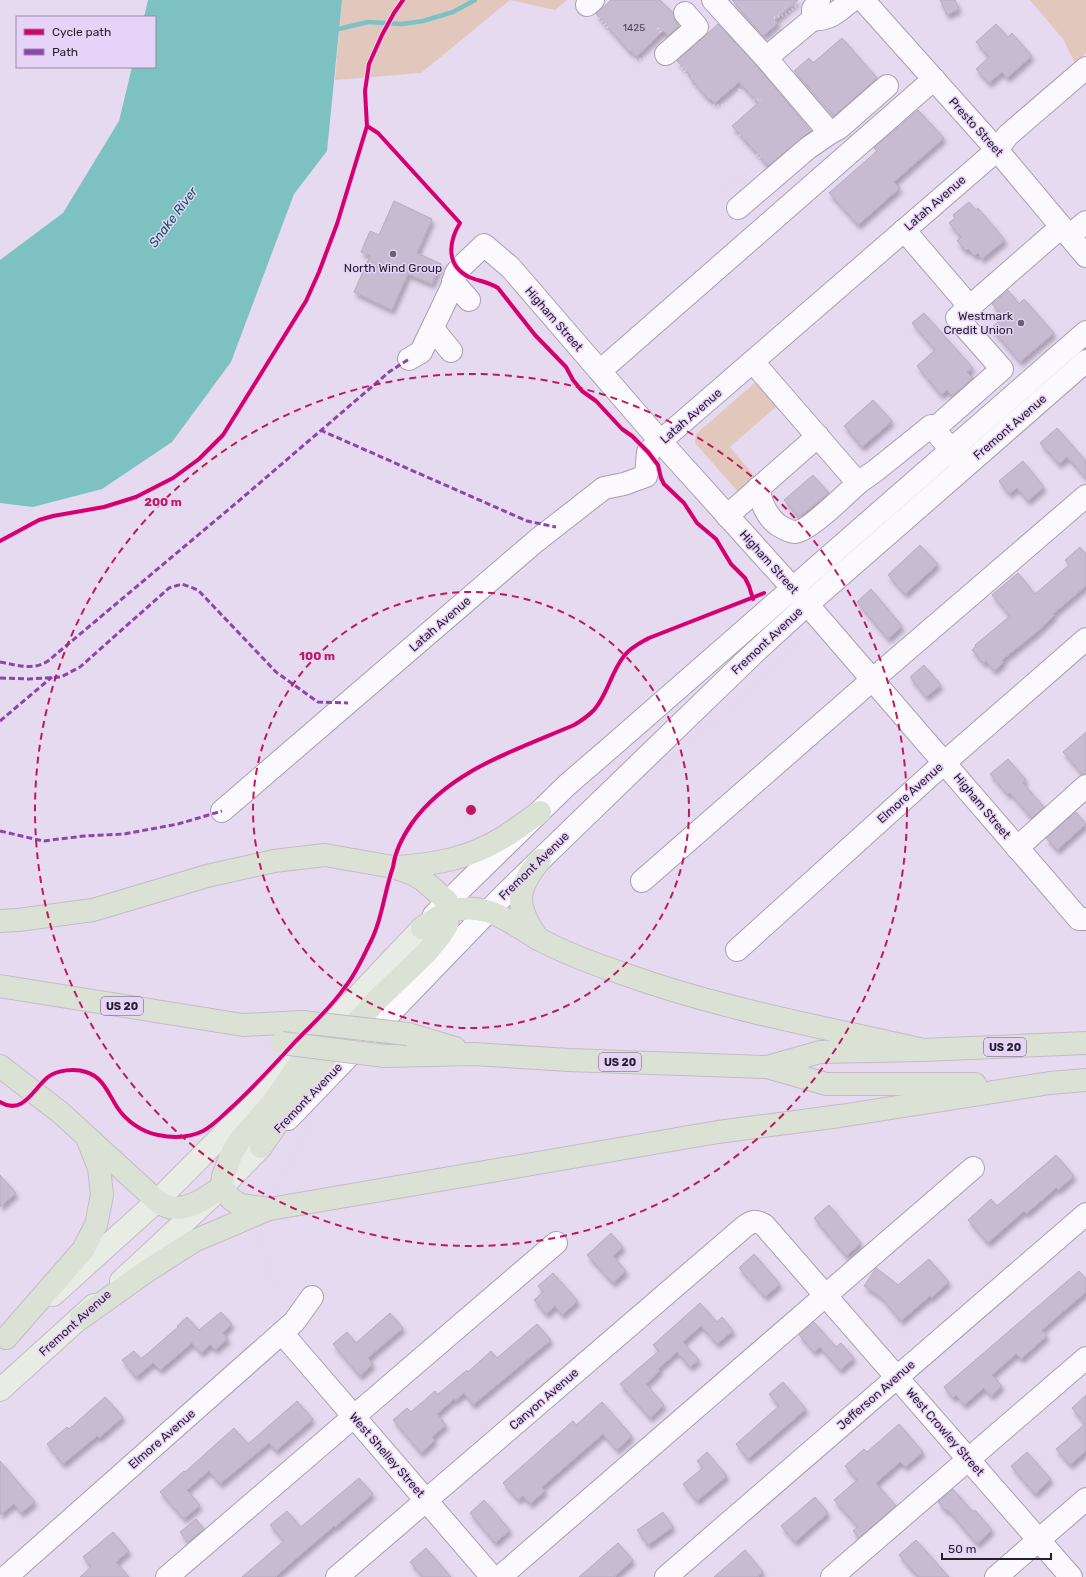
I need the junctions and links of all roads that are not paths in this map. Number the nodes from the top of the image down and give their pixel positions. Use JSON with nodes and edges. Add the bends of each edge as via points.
{"nodes":[{"id":1,"x":713,"y":0,"type":"edge"},
{"id":2,"x":852,"y":0,"type":"edge"},
{"id":3,"x":863,"y":0,"type":"edge"},
{"id":4,"x":686,"y":4,"type":"edge"},
{"id":5,"x":809,"y":8,"type":"edge"},
{"id":6,"x":664,"y":52,"type":"road end"},
{"id":7,"x":766,"y":58,"type":"junction"},
{"id":8,"x":1086,"y":68,"type":"edge"},
{"id":9,"x":934,"y":79,"type":"junction"},
{"id":10,"x":887,"y":86,"type":"dead end"},
{"id":11,"x":830,"y":133,"type":"junction"},
{"id":12,"x":997,"y":150,"type":"junction"},
{"id":13,"x":738,"y":208,"type":"dead end"},
{"id":14,"x":1086,"y":222,"type":"edge"},
{"id":15,"x":904,"y":230,"type":"junction"},
{"id":16,"x":1065,"y":231,"type":"junction"},
{"id":17,"x":1086,"y":256,"type":"edge"},
{"id":18,"x":453,"y":282,"type":"junction"},
{"id":19,"x":468,"y":300,"type":"dead end"},
{"id":20,"x":970,"y":307,"type":"junction"},
{"id":21,"x":433,"y":329,"type":"junction"},
{"id":22,"x":1086,"y":332,"type":"edge"},
{"id":23,"x":451,"y":350,"type":"dead end"},
{"id":24,"x":409,"y":359,"type":"dead end"},
{"id":25,"x":1086,"y":361,"type":"edge"},
{"id":26,"x":753,"y":362,"type":"junction"},
{"id":27,"x":600,"y":372,"type":"junction"},
{"id":28,"x":934,"y":429,"type":"junction"},
{"id":29,"x":818,"y":436,"type":"junction"},
{"id":30,"x":661,"y":442,"type":"junction"},
{"id":31,"x":951,"y":449,"type":"junction"},
{"id":32,"x":965,"y":466,"type":"junction"},
{"id":33,"x":858,"y":483,"type":"junction"},
{"id":34,"x":758,"y":488,"type":"junction"},
{"id":35,"x":1086,"y":496,"type":"edge"},
{"id":36,"x":727,"y":516,"type":"junction"},
{"id":37,"x":792,"y":588,"type":"junction"},
{"id":38,"x":807,"y":604,"type":"junction"},
{"id":39,"x":1086,"y":639,"type":"edge"},
{"id":40,"x":872,"y":680,"type":"junction"},
{"id":41,"x":945,"y":762,"type":"junction"},
{"id":42,"x":1086,"y":786,"type":"edge"},
{"id":43,"x":222,"y":812,"type":"dead end"},
{"id":44,"x":540,"y":812,"type":"junction"},
{"id":45,"x":1017,"y":848,"type":"junction"},
{"id":46,"x":540,"y":860,"type":"junction"},
{"id":47,"x":393,"y":867,"type":"junction"},
{"id":48,"x":642,"y":881,"type":"dead end"},
{"id":49,"x":448,"y":906,"type":"junction"},
{"id":50,"x":488,"y":911,"type":"junction"},
{"id":51,"x":1083,"y":919,"type":"edge"},
{"id":52,"x":0,"y":921,"type":"edge"},
{"id":53,"x":422,"y":928,"type":"joint"},
{"id":54,"x":538,"y":939,"type":"junction"},
{"id":55,"x":737,"y":950,"type":"dead end"},
{"id":56,"x":0,"y":986,"type":"edge"},
{"id":57,"x":243,"y":1025,"type":"junction"},
{"id":58,"x":314,"y":1043,"type":"junction"},
{"id":59,"x":1086,"y":1043,"type":"edge"},
{"id":60,"x":923,"y":1050,"type":"junction"},
{"id":61,"x":474,"y":1054,"type":"junction"},
{"id":62,"x":0,"y":1066,"type":"edge"},
{"id":63,"x":767,"y":1068,"type":"junction"},
{"id":64,"x":1086,"y":1080,"type":"edge"},
{"id":65,"x":1050,"y":1083,"type":"junction"},
{"id":66,"x":86,"y":1135,"type":"junction"},
{"id":67,"x":261,"y":1147,"type":"junction"},
{"id":68,"x":973,"y":1168,"type":"dead end"},
{"id":69,"x":222,"y":1187,"type":"junction"},
{"id":70,"x":157,"y":1201,"type":"junction"},
{"id":71,"x":270,"y":1209,"type":"junction"},
{"id":72,"x":1086,"y":1214,"type":"edge"},
{"id":73,"x":751,"y":1222,"type":"joint"},
{"id":74,"x":556,"y":1242,"type":"dead end"},
{"id":75,"x":825,"y":1296,"type":"junction"},
{"id":76,"x":312,"y":1297,"type":"dead end"},
{"id":77,"x":80,"y":1318,"type":"junction"},
{"id":78,"x":282,"y":1333,"type":"junction"},
{"id":79,"x":3,"y":1341,"type":"edge"},
{"id":80,"x":1086,"y":1358,"type":"edge"},
{"id":81,"x":897,"y":1376,"type":"junction"},
{"id":82,"x":0,"y":1390,"type":"edge"},
{"id":83,"x":354,"y":1417,"type":"junction"},
{"id":84,"x":969,"y":1459,"type":"junction"},
{"id":85,"x":1086,"y":1500,"type":"edge"},
{"id":86,"x":426,"y":1501,"type":"junction"},
{"id":87,"x":1038,"y":1540,"type":"junction"},
{"id":88,"x":6,"y":1577,"type":"edge"},
{"id":89,"x":167,"y":1577,"type":"edge"},
{"id":90,"x":337,"y":1577,"type":"edge"},
{"id":91,"x":492,"y":1577,"type":"edge"},
{"id":92,"x":500,"y":1577,"type":"edge"},
{"id":93,"x":666,"y":1577,"type":"edge"},
{"id":94,"x":832,"y":1577,"type":"edge"},
{"id":95,"x":996,"y":1577,"type":"edge"},
{"id":96,"x":1071,"y":1577,"type":"edge"}],
"edges":[{"from":1,"to":7,"type":"street"},
{"from":2,"to":5,"type":"street","via":[[841,10],[820,20]]},
{"from":3,"to":9,"type":"street","name":"Presto Street"},
{"from":4,"to":6,"type":"street","via":[[697,27]]},
{"from":5,"to":7,"type":"street"},
{"from":7,"to":11,"type":"street"},
{"from":8,"to":12,"type":"street","name":"Latah Avenue","via":[[1008,135]]},
{"from":9,"to":12,"type":"street","name":"Presto Street"},
{"from":9,"to":27,"type":"street"},
{"from":10,"to":11,"type":"street"},
{"from":11,"to":13,"type":"street","via":[[808,148]]},
{"from":12,"to":15,"type":"street","name":"Latah Avenue"},
{"from":12,"to":16,"type":"street","name":"Presto Street"},
{"from":14,"to":16,"type":"street"},
{"from":15,"to":20,"type":"street"},
{"from":15,"to":26,"type":"street","name":"Latah Avenue"},
{"from":16,"to":17,"type":"street","name":"Presto Street"},
{"from":16,"to":20,"type":"street"},
{"from":18,"to":19,"type":"street"},
{"from":18,"to":21,"type":"street"},
{"from":18,"to":27,"type":"street","name":"Higham Street","via":[[459,268],[484,246],[510,267]]},
{"from":20,"to":28,"type":"street","via":[[957,318],[1002,369]]},
{"from":21,"to":23,"type":"street"},
{"from":21,"to":24,"type":"street","via":[[422,352]]},
{"from":22,"to":31,"type":"street","name":"Fremont Avenue"},
{"from":25,"to":32,"type":"street","name":"Fremont Avenue"},
{"from":26,"to":29,"type":"street"},
{"from":26,"to":30,"type":"street","name":"Latah Avenue"},
{"from":27,"to":30,"type":"street","name":"Higham Street"},
{"from":28,"to":31,"type":"street"},
{"from":28,"to":33,"type":"street","via":[[931,426]]},
{"from":29,"to":33,"type":"street"},
{"from":29,"to":34,"type":"street"},
{"from":30,"to":36,"type":"street","name":"Higham Street"},
{"from":30,"to":43,"type":"street","name":"Latah Avenue","via":[[648,452],[646,476],[604,488],[536,542]]},
{"from":31,"to":32,"type":"street"},
{"from":31,"to":37,"type":"street","name":"Fremont Avenue"},
{"from":32,"to":38,"type":"street","name":"Fremont Avenue"},
{"from":33,"to":34,"type":"street","via":[[810,525],[794,532],[775,522],[766,511],[760,500]]},
{"from":34,"to":36,"type":"street"},
{"from":35,"to":40,"type":"street"},
{"from":36,"to":37,"type":"street","name":"Higham Street"},
{"from":37,"to":38,"type":"street","name":"Higham Street"},
{"from":37,"to":44,"type":"street","name":"Fremont Avenue","via":[[610,746]]},
{"from":38,"to":40,"type":"street","name":"Higham Street"},
{"from":38,"to":46,"type":"street","name":"Fremont Avenue"},
{"from":39,"to":41,"type":"street","name":"Elmore Avenue"},
{"from":40,"to":41,"type":"street","name":"Higham Street"},
{"from":40,"to":48,"type":"street"},
{"from":41,"to":45,"type":"street","name":"Higham Street"},
{"from":41,"to":55,"type":"street","name":"Elmore Avenue"},
{"from":42,"to":45,"type":"street"},
{"from":44,"to":47,"type":"highway","via":[[504,837],[476,851],[429,865]]},
{"from":44,"to":49,"type":"street","name":"Fremont Avenue"},
{"from":45,"to":51,"type":"street","name":"Higham Street"},
{"from":46,"to":50,"type":"street","name":"Fremont Avenue"},
{"from":46,"to":54,"type":"highway","via":[[528,875],[520,900],[527,923]]},
{"from":47,"to":49,"type":"highway","via":[[423,880]]},
{"from":47,"to":52,"type":"highway","via":[[325,855],[274,861],[207,876],[93,910]]},
{"from":49,"to":50,"type":"highway"},
{"from":49,"to":53,"type":"street","name":"Fremont Avenue"},
{"from":49,"to":67,"type":"highway","via":[[446,925],[440,936],[426,953],[374,1002],[313,1072]]},
{"from":50,"to":54,"type":"highway"},
{"from":50,"to":67,"type":"street","name":"Fremont Avenue"},
{"from":53,"to":58,"type":"main road","name":"Fremont Avenue"},
{"from":54,"to":60,"type":"highway","via":[[565,952],[678,992],[751,1012]]},
{"from":56,"to":57,"type":"highway","number":"US 20"},
{"from":57,"to":61,"type":"highway","number":"US 20","bridge":true,"via":[[302,1022],[408,1034]]},
{"from":57,"to":61,"type":"highway","number":"US 20","bridge":true,"via":[[282,1043],[385,1056]]},
{"from":58,"to":69,"type":"highway","via":[[274,1101],[240,1140],[223,1176]]},
{"from":58,"to":70,"type":"main road","name":"Fremont Avenue"},
{"from":59,"to":60,"type":"highway","number":"US 20"},
{"from":60,"to":63,"type":"highway","number":"US 20","via":[[820,1052]]},
{"from":61,"to":63,"type":"highway","number":"US 20"},
{"from":62,"to":66,"type":"highway"},
{"from":63,"to":65,"type":"highway","number":"US 20","via":[[826,1084]]},
{"from":64,"to":65,"type":"highway","number":"US 20"},
{"from":65,"to":71,"type":"highway","via":[[718,1132]]},
{"from":66,"to":70,"type":"highway"},
{"from":66,"to":79,"type":"highway","via":[[99,1168],[102,1195],[96,1224],[83,1250]]},
{"from":67,"to":69,"type":"main road","name":"Fremont Avenue"},
{"from":68,"to":75,"type":"street"},
{"from":69,"to":70,"type":"highway","via":[[201,1201],[184,1207],[169,1207]]},
{"from":69,"to":71,"type":"highway","via":[[231,1199],[240,1205]]},
{"from":69,"to":77,"type":"main road","name":"Fremont Avenue"},
{"from":70,"to":79,"type":"main road","name":"Fremont Avenue"},
{"from":71,"to":77,"type":"highway","via":[[194,1241]]},
{"from":72,"to":81,"type":"street","name":"Jefferson Avenue"},
{"from":73,"to":75,"type":"street","name":"West Crowley Street","via":[[757,1221],[764,1225]]},
{"from":73,"to":86,"type":"street","name":"Canyon Avenue"},
{"from":74,"to":83,"type":"street"},
{"from":75,"to":81,"type":"street","name":"West Crowley Street"},
{"from":75,"to":92,"type":"street"},
{"from":76,"to":78,"type":"street","name":"Elmore Avenue","via":[[294,1322]]},
{"from":77,"to":82,"type":"main road","name":"Fremont Avenue"},
{"from":78,"to":83,"type":"street","name":"West Shelley Street"},
{"from":78,"to":88,"type":"street","name":"Elmore Avenue"},
{"from":80,"to":84,"type":"street"},
{"from":81,"to":84,"type":"street","name":"West Crowley Street"},
{"from":81,"to":93,"type":"street","name":"Jefferson Avenue"},
{"from":83,"to":86,"type":"street","name":"West Shelley Street"},
{"from":83,"to":89,"type":"street"},
{"from":84,"to":87,"type":"street","name":"West Crowley Street"},
{"from":84,"to":94,"type":"street"},
{"from":85,"to":87,"type":"street"},
{"from":86,"to":90,"type":"street","name":"Canyon Avenue"},
{"from":86,"to":91,"type":"street","name":"West Shelley Street"},
{"from":87,"to":95,"type":"street"},
{"from":87,"to":96,"type":"street","name":"West Crowley Street"}]}
